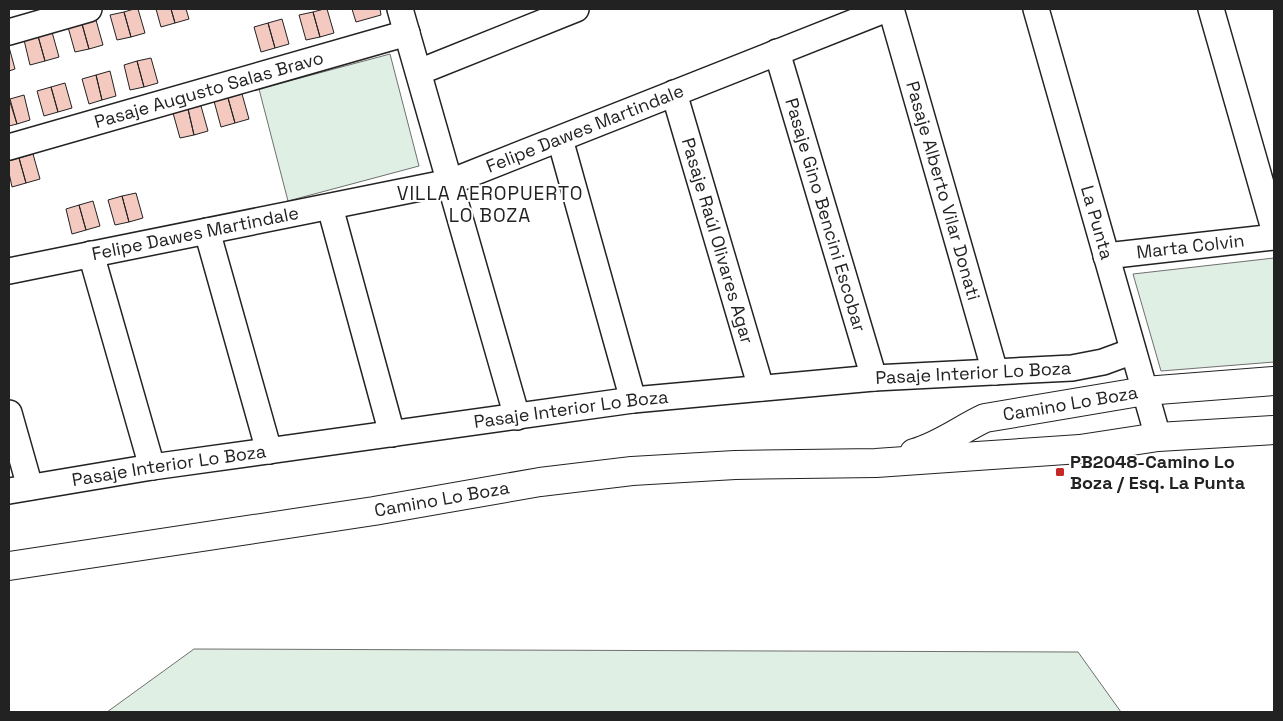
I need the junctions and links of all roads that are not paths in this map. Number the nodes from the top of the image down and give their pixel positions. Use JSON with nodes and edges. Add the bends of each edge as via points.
{"nodes":[{"id":1,"x":89,"y":9,"type":"edge"},
{"id":2,"x":400,"y":9,"type":"edge"},
{"id":3,"x":576,"y":9,"type":"edge"},
{"id":4,"x":889,"y":9,"type":"edge"},
{"id":5,"x":1036,"y":9,"type":"edge"},
{"id":6,"x":1211,"y":9,"type":"edge"},
{"id":7,"x":9,"y":32,"type":"edge"},
{"id":8,"x":407,"y":33,"type":"junction"},
{"id":9,"x":777,"y":52,"type":"junction"},
{"id":10,"x":419,"y":72,"type":"junction"},
{"id":11,"x":674,"y":93,"type":"junction"},
{"id":12,"x":560,"y":138,"type":"junction"},
{"id":13,"x":9,"y":147,"type":"edge"},
{"id":14,"x":450,"y":182,"type":"junction"},
{"id":15,"x":330,"y":207,"type":"junction"},
{"id":16,"x":1274,"y":229,"type":"edge"},
{"id":17,"x":207,"y":231,"type":"junction"},
{"id":18,"x":1274,"y":237,"type":"edge"},
{"id":19,"x":91,"y":254,"type":"junction"},
{"id":20,"x":1106,"y":256,"type":"junction"},
{"id":21,"x":9,"y":271,"type":"edge"},
{"id":22,"x":1133,"y":350,"type":"junction"},
{"id":23,"x":995,"y":372,"type":"junction"},
{"id":24,"x":874,"y":378,"type":"junction"},
{"id":25,"x":1274,"y":381,"type":"edge"},
{"id":26,"x":761,"y":388,"type":"junction"},
{"id":27,"x":1145,"y":391,"type":"junction"},
{"id":28,"x":633,"y":400,"type":"junction"},
{"id":29,"x":9,"y":413,"type":"edge"},
{"id":30,"x":517,"y":417,"type":"junction"},
{"id":31,"x":1274,"y":430,"type":"edge"},
{"id":32,"x":392,"y":434,"type":"junction"},
{"id":33,"x":1158,"y":437,"type":"junction"},
{"id":34,"x":269,"y":451,"type":"junction"},
{"id":35,"x":876,"y":463,"type":"junction"},
{"id":36,"x":152,"y":466,"type":"junction"},
{"id":37,"x":19,"y":489,"type":"edge"},
{"id":38,"x":9,"y":566,"type":"edge"}],
"edges":[{"from":1,"to":7,"type":"street"},
{"from":2,"to":8,"type":"street"},
{"from":3,"to":10,"type":"street"},
{"from":4,"to":9,"type":"street","name":"Felipe Dawes Martindale"},
{"from":4,"to":23,"type":"street","name":"Pasaje Alberto Vilar Donati"},
{"from":5,"to":20,"type":"street","name":"La Punta"},
{"from":6,"to":16,"type":"street"},
{"from":8,"to":10,"type":"street"},
{"from":8,"to":13,"type":"street","name":"Pasaje Augusto Salas Bravo"},
{"from":9,"to":11,"type":"street","name":"Felipe Dawes Martindale"},
{"from":9,"to":24,"type":"street","name":"Pasaje Gino Bencini Escobar"},
{"from":10,"to":14,"type":"street"},
{"from":11,"to":12,"type":"street","name":"Felipe Dawes Martindale"},
{"from":11,"to":26,"type":"street","name":"Pasaje Raúl Olivares Agar"},
{"from":12,"to":14,"type":"street","name":"Felipe Dawes Martindale"},
{"from":12,"to":28,"type":"street"},
{"from":14,"to":15,"type":"street","name":"Felipe Dawes Martindale"},
{"from":14,"to":30,"type":"street"},
{"from":15,"to":17,"type":"street","name":"Felipe Dawes Martindale"},
{"from":15,"to":32,"type":"street"},
{"from":17,"to":19,"type":"street","name":"Felipe Dawes Martindale"},
{"from":17,"to":34,"type":"street"},
{"from":18,"to":20,"type":"street","name":"Marta Colvin"},
{"from":19,"to":21,"type":"street","name":"Felipe Dawes Martindale"},
{"from":19,"to":36,"type":"street"},
{"from":20,"to":22,"type":"street","name":"La Punta"},
{"from":22,"to":23,"type":"street","name":"Pasaje Interior Lo Boza","via":[[1088,366]]},
{"from":22,"to":27,"type":"street","name":"La Punta"},
{"from":23,"to":24,"type":"street","name":"Pasaje Interior Lo Boza"},
{"from":24,"to":26,"type":"street","name":"Pasaje Interior Lo Boza"},
{"from":25,"to":27,"type":"main road","name":"Camino Lo Boza"},
{"from":26,"to":28,"type":"street","name":"Pasaje Interior Lo Boza"},
{"from":27,"to":33,"type":"street","name":"La Punta"},
{"from":27,"to":35,"type":"main road","name":"Camino Lo Boza","via":[[985,418],[938,445]]},
{"from":28,"to":30,"type":"street","name":"Pasaje Interior Lo Boza"},
{"from":29,"to":37,"type":"street"},
{"from":30,"to":32,"type":"street","name":"Pasaje Interior Lo Boza"},
{"from":31,"to":33,"type":"main road","name":"Camino Lo Boza"},
{"from":32,"to":34,"type":"street","name":"Pasaje Interior Lo Boza"},
{"from":33,"to":35,"type":"main road","name":"Camino Lo Boza","via":[[1080,448]]},
{"from":34,"to":36,"type":"street","name":"Pasaje Interior Lo Boza"},
{"from":35,"to":38,"type":"main road","name":"Camino Lo Boza","via":[[683,467],[586,476]]},
{"from":36,"to":37,"type":"street","name":"Pasaje Interior Lo Boza"}]}
